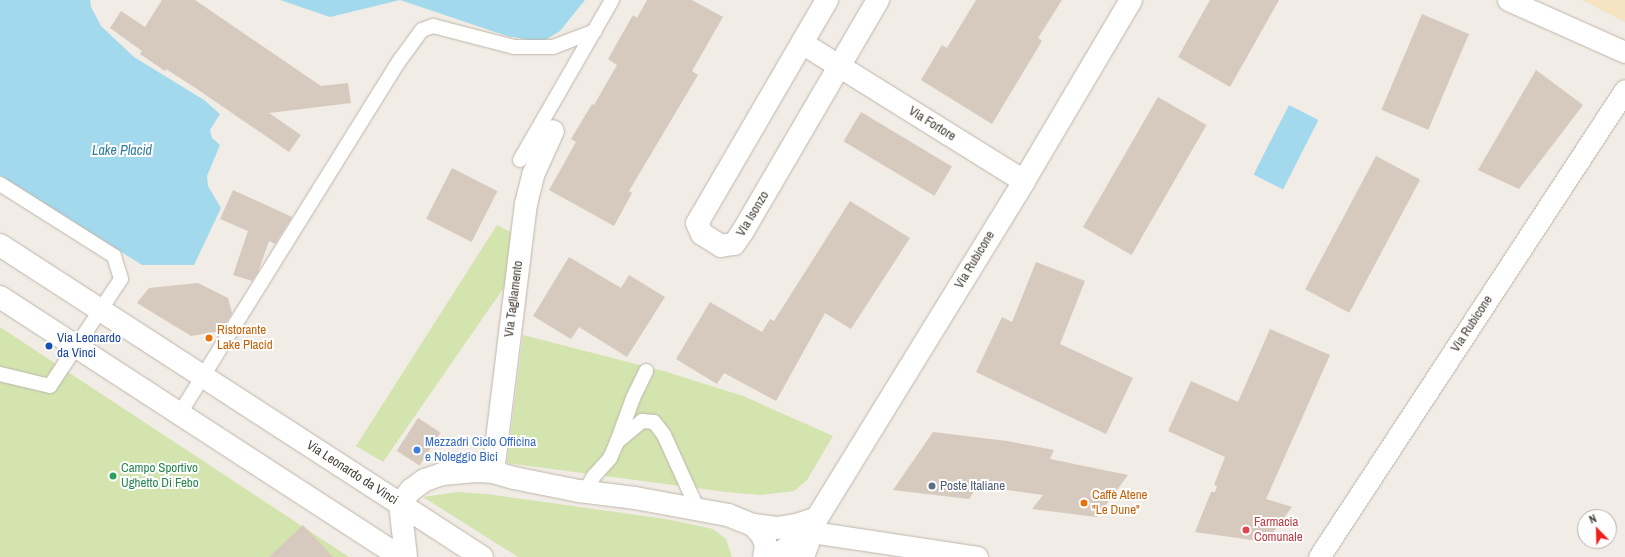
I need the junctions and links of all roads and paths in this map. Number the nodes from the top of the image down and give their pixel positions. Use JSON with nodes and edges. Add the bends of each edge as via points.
{"nodes":[{"id":1,"x":612,"y":0,"type":"edge"},
{"id":2,"x":827,"y":0,"type":"edge"},
{"id":3,"x":878,"y":0,"type":"edge"},
{"id":4,"x":1131,"y":0,"type":"edge"},
{"id":5,"x":1508,"y":0,"type":"edge"},
{"id":6,"x":595,"y":31,"type":"junction"},
{"id":7,"x":802,"y":43,"type":"junction"},
{"id":8,"x":1625,"y":52,"type":"edge"},
{"id":9,"x":840,"y":67,"type":"junction"},
{"id":10,"x":1625,"y":90,"type":"edge"},
{"id":11,"x":553,"y":131,"type":"dead end"},
{"id":12,"x":520,"y":160,"type":"dead end"},
{"id":13,"x":1024,"y":181,"type":"junction"},
{"id":14,"x":0,"y":184,"type":"edge"},
{"id":15,"x":0,"y":245,"type":"edge"},
{"id":16,"x":0,"y":297,"type":"edge"},
{"id":17,"x":102,"y":309,"type":"junction"},
{"id":18,"x":78,"y":346,"type":"junction"},
{"id":19,"x":646,"y":371,"type":"dead end"},
{"id":20,"x":0,"y":374,"type":"edge"},
{"id":21,"x":203,"y":375,"type":"junction"},
{"id":22,"x":180,"y":413,"type":"junction"},
{"id":23,"x":617,"y":442,"type":"junction"},
{"id":24,"x":493,"y":472,"type":"junction"},
{"id":25,"x":585,"y":492,"type":"junction"},
{"id":26,"x":400,"y":504,"type":"junction"},
{"id":27,"x":698,"y":510,"type":"junction"},
{"id":28,"x":753,"y":525,"type":"junction"},
{"id":29,"x":815,"y":525,"type":"junction"},
{"id":30,"x":400,"y":557,"type":"edge"},
{"id":31,"x":406,"y":557,"type":"edge"},
{"id":32,"x":482,"y":557,"type":"edge"},
{"id":33,"x":764,"y":557,"type":"edge"},
{"id":34,"x":778,"y":557,"type":"edge"},
{"id":35,"x":803,"y":557,"type":"edge"},
{"id":36,"x":976,"y":557,"type":"edge"},
{"id":37,"x":1319,"y":557,"type":"edge"}],
"edges":[{"from":1,"to":6,"type":"lane"},
{"from":2,"to":7,"type":"street","name":"Via Isonzo"},
{"from":3,"to":9,"type":"street","name":"Via Isonzo"},
{"from":4,"to":13,"type":"street","name":"Via Rubicone"},
{"from":5,"to":8,"type":"street"},
{"from":6,"to":12,"type":"lane"},
{"from":6,"to":21,"type":"lane","via":[[553,47],[514,47],[433,26],[422,30],[400,60]]},
{"from":7,"to":9,"type":"street"},
{"from":7,"to":9,"type":"street","name":"Via Isonzo","via":[[698,223],[702,234],[721,246],[734,244]]},
{"from":9,"to":13,"type":"street","name":"Via Fortore"},
{"from":10,"to":37,"type":"street","name":"Via Rubicone"},
{"from":11,"to":24,"type":"street","name":"Via Tagliamento","via":[[533,176],[526,204]]},
{"from":13,"to":29,"type":"street","name":"Via Rubicone"},
{"from":14,"to":17,"type":"lane","via":[[114,256],[121,279]]},
{"from":15,"to":17,"type":"street","name":"Via Leonardo da Vinci"},
{"from":16,"to":18,"type":"street"},
{"from":17,"to":18,"type":"lane"},
{"from":17,"to":21,"type":"street","name":"Via Leonardo da Vinci"},
{"from":18,"to":20,"type":"lane","via":[[50,386]]},
{"from":18,"to":22,"type":"street"},
{"from":19,"to":23,"type":"lane","via":[[632,398]]},
{"from":21,"to":22,"type":"lane"},
{"from":21,"to":26,"type":"street","name":"Via Leonardo da Vinci"},
{"from":22,"to":30,"type":"street"},
{"from":23,"to":25,"type":"lane","via":[[610,458],[594,476]]},
{"from":23,"to":27,"type":"lane","via":[[642,421],[654,422],[664,435]]},
{"from":24,"to":25,"type":"street"},
{"from":24,"to":26,"type":"street","via":[[442,474],[410,490]]},
{"from":25,"to":27,"type":"street"},
{"from":26,"to":31,"type":"street"},
{"from":26,"to":32,"type":"street","name":"Via Leonardo da Vinci"},
{"from":27,"to":28,"type":"street","via":[[728,515]]},
{"from":28,"to":29,"type":"street","via":[[777,528]]},
{"from":28,"to":33,"type":"street","via":[[762,535],[766,545]]},
{"from":29,"to":34,"type":"street","name":"Via Rubicone"},
{"from":29,"to":35,"type":"street","name":"Via Rubicone"},
{"from":29,"to":36,"type":"street"}]}
